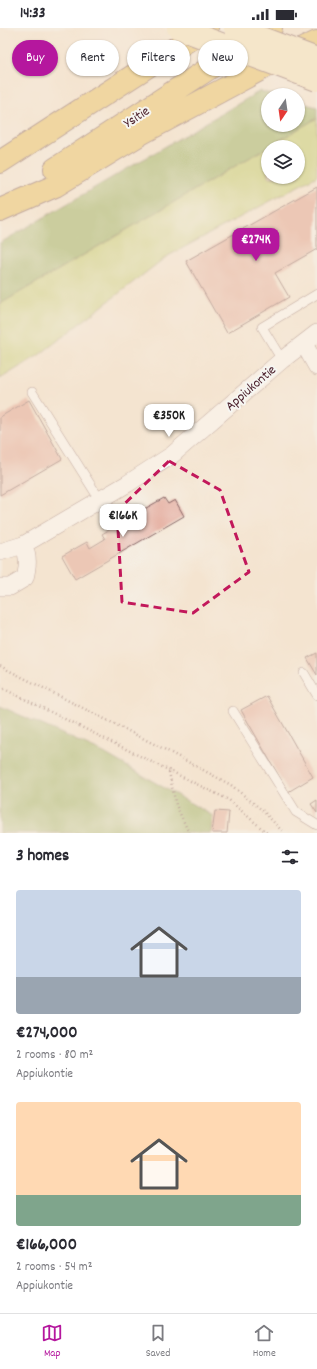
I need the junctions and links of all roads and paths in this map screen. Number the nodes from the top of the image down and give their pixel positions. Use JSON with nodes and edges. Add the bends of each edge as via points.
{"nodes":[{"id":1,"x":178,"y":28,"type":"edge"},
{"id":2,"x":207,"y":28,"type":"edge"},
{"id":3,"x":235,"y":28,"type":"edge"},
{"id":4,"x":271,"y":28,"type":"edge"},
{"id":5,"x":317,"y":42,"type":"edge"},
{"id":6,"x":317,"y":58,"type":"edge"},
{"id":7,"x":317,"y":80,"type":"edge"},
{"id":8,"x":0,"y":162,"type":"edge"},
{"id":9,"x":0,"y":205,"type":"edge"},
{"id":10,"x":0,"y":210,"type":"edge"},
{"id":11,"x":317,"y":294,"type":"edge"},
{"id":12,"x":310,"y":339,"type":"edge"},
{"id":13,"x":282,"y":360,"type":"junction"},
{"id":14,"x":317,"y":367,"type":"edge"},
{"id":15,"x":32,"y":392,"type":"dead end"},
{"id":16,"x":100,"y":500,"type":"junction"},
{"id":17,"x":23,"y":545,"type":"junction"},
{"id":18,"x":0,"y":552,"type":"edge"},
{"id":19,"x":0,"y":587,"type":"edge"},
{"id":20,"x":0,"y":666,"type":"edge"},
{"id":21,"x":304,"y":673,"type":"dead end"},
{"id":22,"x":0,"y":687,"type":"edge"},
{"id":23,"x":317,"y":695,"type":"edge"},
{"id":24,"x":233,"y":711,"type":"dead end"},
{"id":25,"x":169,"y":771,"type":"junction"},
{"id":26,"x":317,"y":825,"type":"edge"},
{"id":27,"x":189,"y":833,"type":"edge"},
{"id":28,"x":267,"y":833,"type":"edge"},
{"id":29,"x":284,"y":833,"type":"edge"}],
"edges":[{"from":1,"to":7,"type":"main road","bridge":true},
{"from":2,"to":8,"type":"highway"},
{"from":3,"to":6,"type":"main road","bridge":true},
{"from":4,"to":9,"type":"highway","name":"Ysitie"},
{"from":5,"to":10,"type":"highway","via":[[142,133],[55,186]]},
{"from":11,"to":13,"type":"lane","via":[[262,327]]},
{"from":12,"to":13,"type":"street","name":"Appiukontie"},
{"from":12,"to":14,"type":"street"},
{"from":13,"to":16,"type":"street","name":"Appiukontie","via":[[172,455]]},
{"from":15,"to":16,"type":"lane"},
{"from":16,"to":17,"type":"street","name":"Appiukontie"},
{"from":17,"to":18,"type":"street","name":"Appiukontie"},
{"from":17,"to":19,"type":"street","via":[[28,566],[25,578],[10,587]]},
{"from":20,"to":29,"type":"path","via":[[231,785],[262,810]]},
{"from":21,"to":23,"type":"lane"},
{"from":22,"to":25,"type":"path"},
{"from":24,"to":26,"type":"lane","via":[[296,812]]},
{"from":25,"to":27,"type":"path","via":[[176,805]]},
{"from":25,"to":28,"type":"path","via":[[228,800]]}]}
